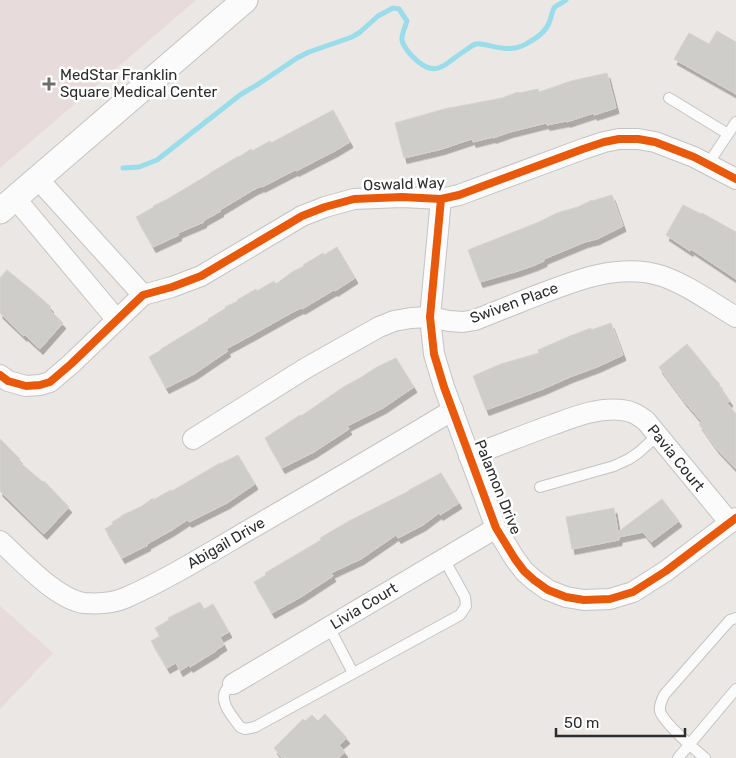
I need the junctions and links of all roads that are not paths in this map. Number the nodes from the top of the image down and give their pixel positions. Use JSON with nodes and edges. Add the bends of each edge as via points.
{"nodes":[{"id":1,"x":245,"y":0,"type":"edge"},
{"id":2,"x":669,"y":98,"type":"dead end"},
{"id":3,"x":736,"y":122,"type":"edge"},
{"id":4,"x":728,"y":134,"type":"junction"},
{"id":5,"x":708,"y":164,"type":"junction"},
{"id":6,"x":38,"y":179,"type":"junction"},
{"id":7,"x":736,"y":179,"type":"edge"},
{"id":8,"x":441,"y":199,"type":"junction"},
{"id":9,"x":8,"y":205,"type":"edge"},
{"id":10,"x":143,"y":295,"type":"junction"},
{"id":11,"x":430,"y":317,"type":"junction"},
{"id":12,"x":736,"y":317,"type":"edge"},
{"id":13,"x":117,"y":320,"type":"junction"},
{"id":14,"x":0,"y":375,"type":"edge"},
{"id":15,"x":453,"y":410,"type":"junction"},
{"id":16,"x":658,"y":435,"type":"junction"},
{"id":17,"x":193,"y":439,"type":"dead end"},
{"id":18,"x":469,"y":456,"type":"junction"},
{"id":19,"x":540,"y":487,"type":"dead end"},
{"id":20,"x":733,"y":521,"type":"edge"},
{"id":21,"x":496,"y":528,"type":"junction"},
{"id":22,"x":0,"y":541,"type":"edge"},
{"id":23,"x":444,"y":559,"type":"junction"},
{"id":24,"x":736,"y":618,"type":"edge"},
{"id":25,"x":328,"y":627,"type":"junction"},
{"id":26,"x":353,"y":673,"type":"junction"},
{"id":27,"x":233,"y":684,"type":"joint"},
{"id":28,"x":736,"y":689,"type":"edge"},
{"id":29,"x":689,"y":745,"type":"junction"},
{"id":30,"x":678,"y":758,"type":"edge"},
{"id":31,"x":705,"y":758,"type":"edge"}],
"edges":[{"from":1,"to":6,"type":"street"},
{"from":2,"to":4,"type":"lane"},
{"from":3,"to":4,"type":"lane"},
{"from":4,"to":5,"type":"lane"},
{"from":5,"to":7,"type":"street","name":"Oswald Way"},
{"from":5,"to":8,"type":"street","name":"Oswald Way","via":[[655,142],[619,139]]},
{"from":6,"to":9,"type":"street"},
{"from":6,"to":10,"type":"street"},
{"from":8,"to":10,"type":"street","name":"Oswald Way","via":[[402,196],[354,199],[325,207],[302,216],[201,276]]},
{"from":8,"to":11,"type":"street","name":"Palamon Drive"},
{"from":9,"to":13,"type":"street"},
{"from":10,"to":13,"type":"street","name":"Oswald Way"},
{"from":11,"to":12,"type":"street","name":"Swiven Place","via":[[469,321],[570,282],[611,273],[641,272],[662,276]]},
{"from":11,"to":15,"type":"street","name":"Palamon Drive","via":[[434,354]]},
{"from":11,"to":17,"type":"street","name":"Swiven Place","via":[[394,321],[379,327],[306,368]]},
{"from":13,"to":14,"type":"street","name":"Oswald Way","via":[[50,382],[26,386]]},
{"from":15,"to":18,"type":"street","name":"Palamon Drive"},
{"from":15,"to":22,"type":"street","name":"Abigail Drive","via":[[174,573],[123,599],[83,603],[70,599],[52,588]]},
{"from":16,"to":18,"type":"street","name":"Pavia Court","via":[[635,413],[599,411],[582,414]]},
{"from":16,"to":19,"type":"lane","via":[[634,456],[614,466]]},
{"from":16,"to":20,"type":"street","name":"Pavia Court"},
{"from":18,"to":21,"type":"street","name":"Palamon Drive"},
{"from":20,"to":21,"type":"street","name":"Palamon Drive","via":[[633,592],[593,600],[566,597],[534,580],[514,559]]},
{"from":21,"to":23,"type":"street","name":"Livia Court"},
{"from":23,"to":25,"type":"street","name":"Livia Court"},
{"from":23,"to":26,"type":"lane","via":[[465,597],[466,606],[460,615]]},
{"from":24,"to":29,"type":"lane","via":[[730,620],[661,702],[660,711]]},
{"from":25,"to":26,"type":"lane"},
{"from":25,"to":27,"type":"street","name":"Livia Court"},
{"from":26,"to":27,"type":"lane","via":[[255,727],[245,728],[240,727],[224,698]]},
{"from":28,"to":29,"type":"lane"},
{"from":29,"to":30,"type":"lane"},
{"from":29,"to":31,"type":"lane"}]}
